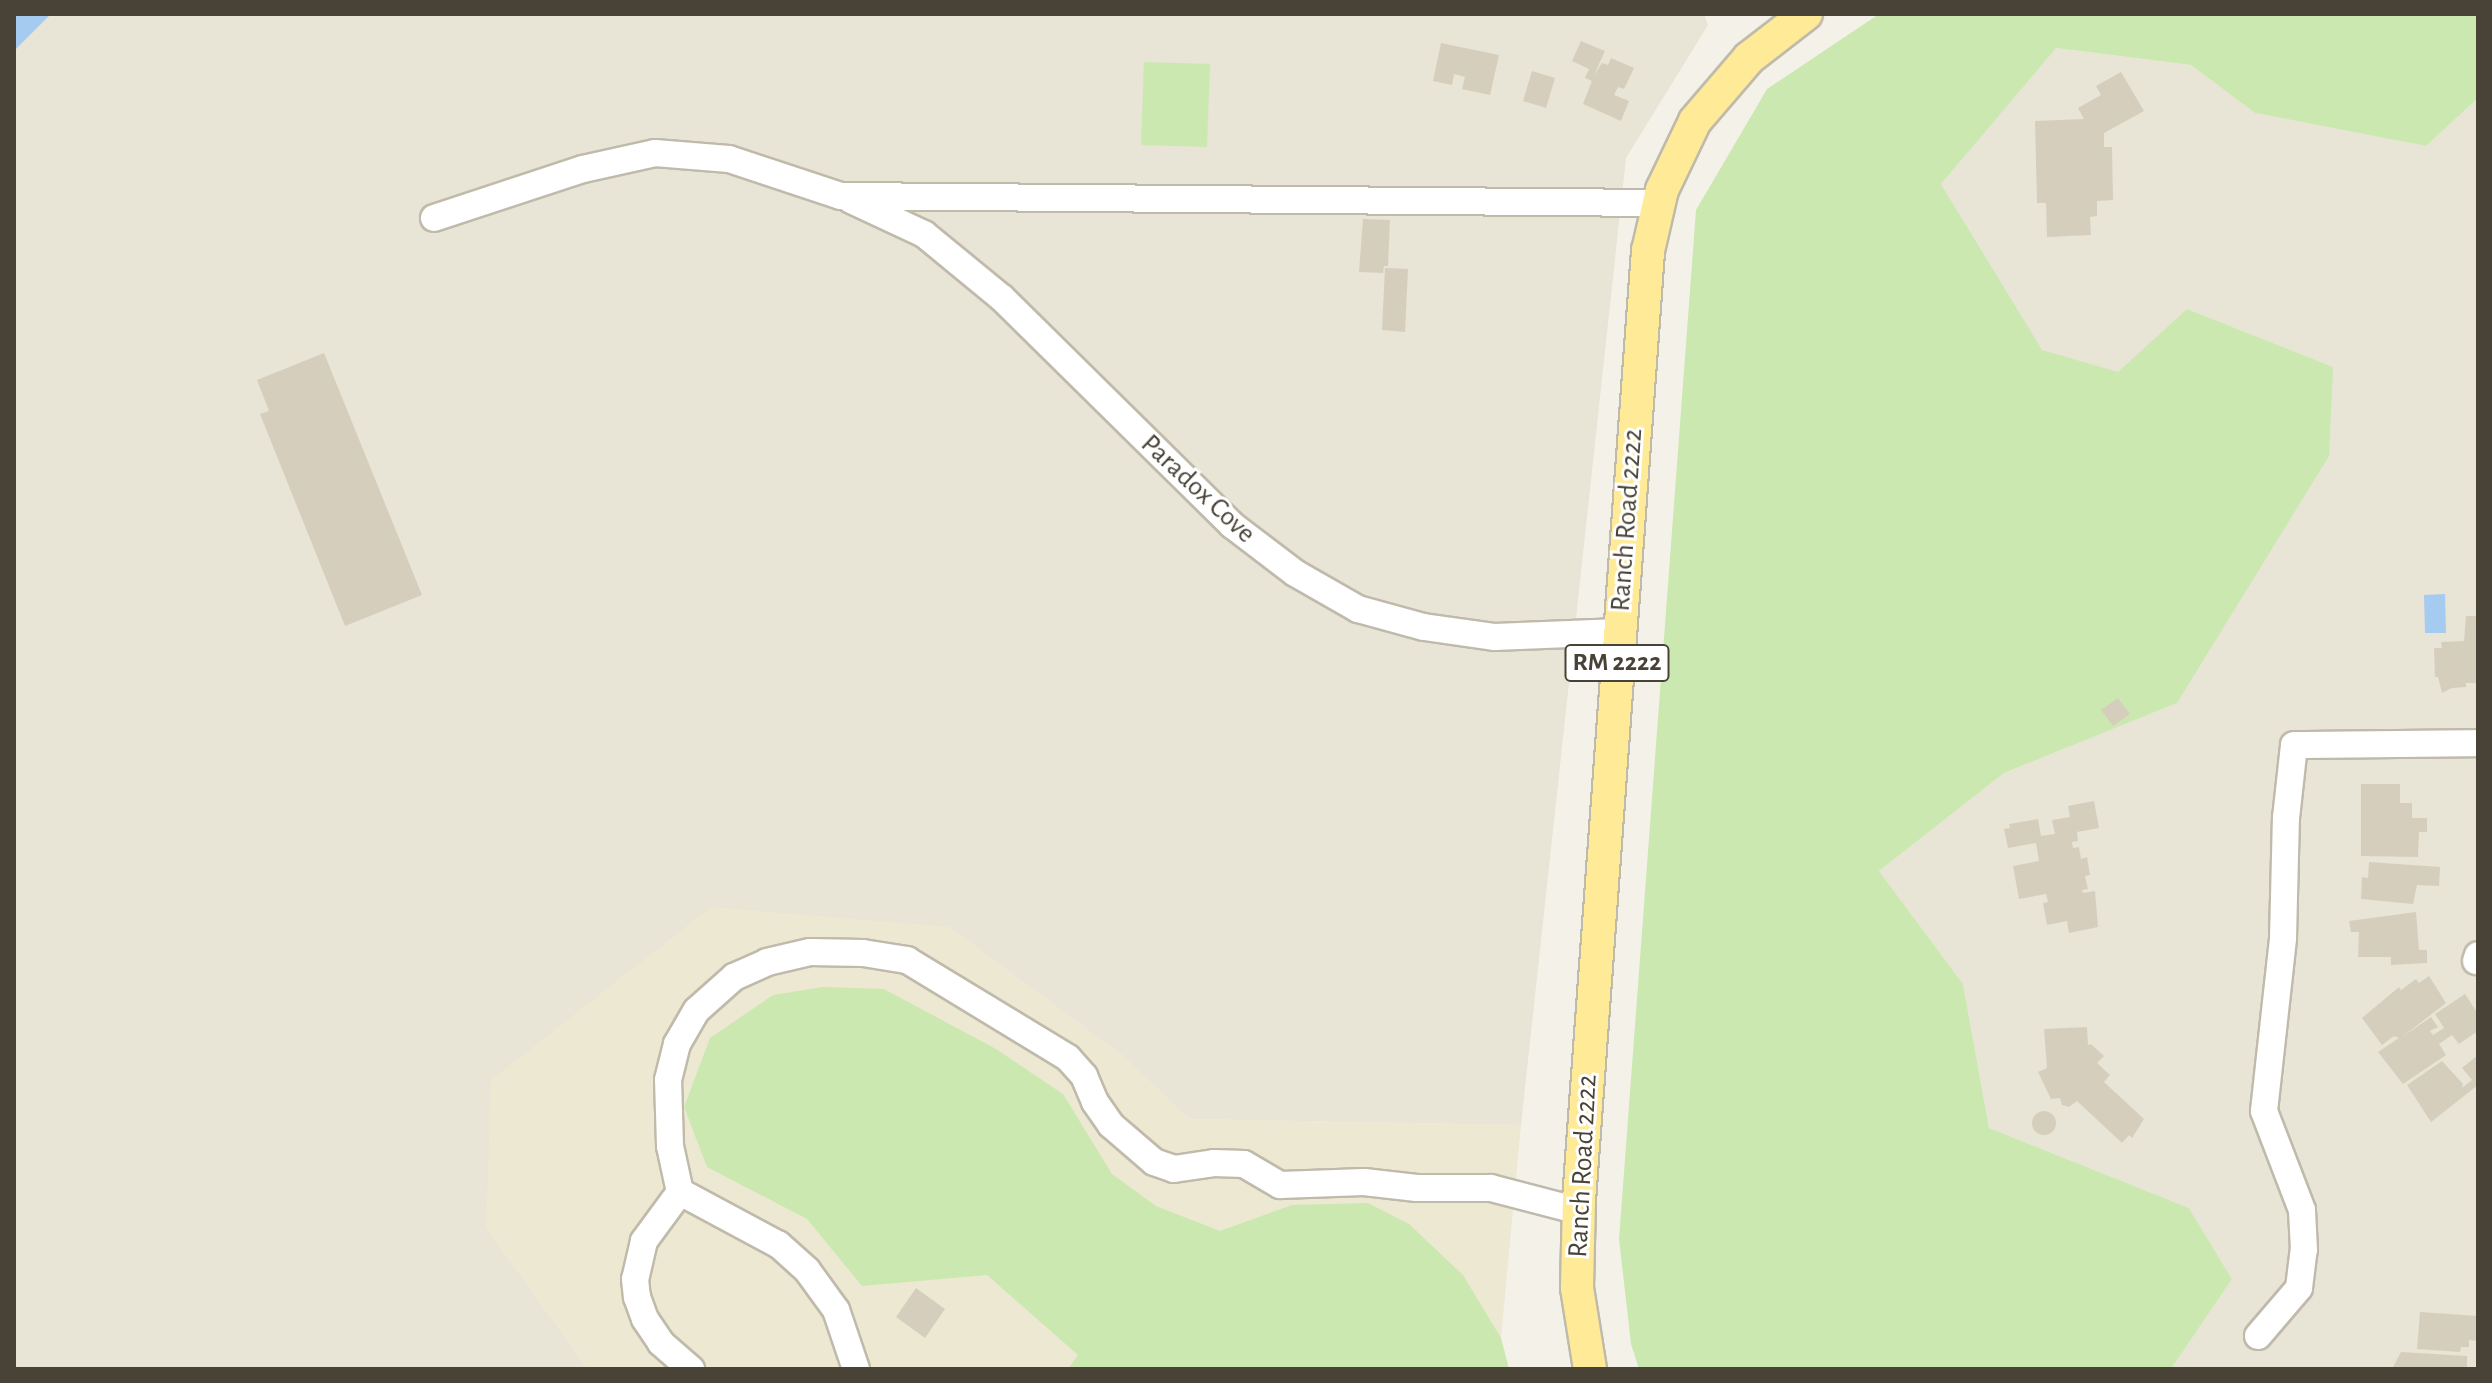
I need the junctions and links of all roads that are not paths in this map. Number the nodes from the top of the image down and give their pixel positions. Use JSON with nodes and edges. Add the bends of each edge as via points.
{"nodes":[{"id":1,"x":1806,"y":14,"type":"edge"},
{"id":2,"x":841,"y":196,"type":"junction"},
{"id":3,"x":1659,"y":203,"type":"junction"},
{"id":4,"x":434,"y":218,"type":"dead end"},
{"id":5,"x":1619,"y":632,"type":"junction"},
{"id":6,"x":2478,"y":747,"type":"edge"},
{"id":7,"x":680,"y":1192,"type":"junction"},
{"id":8,"x":1579,"y":1211,"type":"junction"},
{"id":9,"x":2258,"y":1336,"type":"dead end"},
{"id":10,"x":691,"y":1369,"type":"edge"},
{"id":11,"x":856,"y":1369,"type":"edge"},
{"id":12,"x":1590,"y":1369,"type":"edge"}],
"edges":[{"from":1,"to":3,"type":"main road","name":"Ranch Road 2222","number":"RM 2222","via":[[1749,58],[1695,121]]},
{"from":2,"to":3,"type":"street"},
{"from":2,"to":4,"type":"street","via":[[729,159],[655,153],[583,169]]},
{"from":2,"to":5,"type":"street","name":"Paradox Cove","via":[[924,234],[1002,298],[1232,525],[1295,573],[1346,602],[1424,627],[1495,637]]},
{"from":3,"to":5,"type":"main road","name":"Ranch Road 2222","number":"RM 2222","via":[[1648,251]]},
{"from":5,"to":8,"type":"main road","name":"Ranch Road 2222","number":"RM 2222"},
{"from":6,"to":9,"type":"street","via":[[2294,745],[2283,938],[2264,1111],[2302,1210],[2304,1250],[2299,1288]]},
{"from":7,"to":8,"type":"street","via":[[670,1146],[668,1080],[677,1044],[697,1010],[734,977],[767,962],[810,952],[863,953],[907,960],[1068,1058],[1111,1125],[1154,1162],[1174,1169],[1244,1164],[1280,1185],[1364,1182],[1491,1188]]},
{"from":7,"to":10,"type":"street","via":[[644,1241],[635,1279],[645,1319],[661,1343]]},
{"from":7,"to":11,"type":"street","via":[[779,1245],[807,1270],[836,1310]]},
{"from":8,"to":12,"type":"main road","name":"Ranch Road 2222","number":"RM 2222","via":[[1577,1288]]}]}
